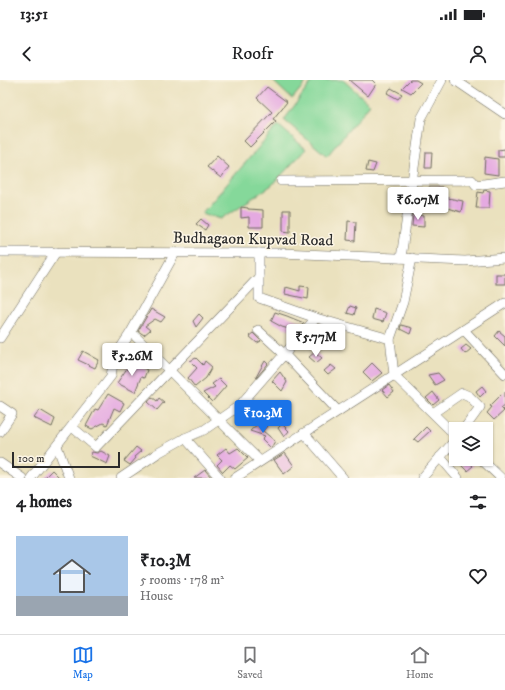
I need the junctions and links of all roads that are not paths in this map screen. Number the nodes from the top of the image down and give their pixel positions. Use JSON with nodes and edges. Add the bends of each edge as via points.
{"nodes":[{"id":1,"x":442,"y":80,"type":"edge"},
{"id":2,"x":455,"y":80,"type":"edge"},
{"id":3,"x":505,"y":114,"type":"edge"},
{"id":4,"x":412,"y":180,"type":"junction"},
{"id":5,"x":281,"y":181,"type":"dead end"},
{"id":6,"x":505,"y":181,"type":"edge"},
{"id":7,"x":0,"y":252,"type":"edge"},
{"id":8,"x":56,"y":252,"type":"junction"},
{"id":9,"x":175,"y":253,"type":"junction"},
{"id":10,"x":259,"y":253,"type":"junction"},
{"id":11,"x":401,"y":258,"type":"junction"},
{"id":12,"x":412,"y":258,"type":"junction"},
{"id":13,"x":505,"y":258,"type":"edge"},
{"id":14,"x":259,"y":277,"type":"junction"},
{"id":15,"x":505,"y":303,"type":"edge"},
{"id":16,"x":316,"y":318,"type":"junction"},
{"id":17,"x":258,"y":330,"type":"dead end"},
{"id":18,"x":464,"y":330,"type":"junction"},
{"id":19,"x":131,"y":332,"type":"junction"},
{"id":20,"x":0,"y":338,"type":"edge"},
{"id":21,"x":390,"y":339,"type":"junction"},
{"id":22,"x":284,"y":354,"type":"junction"},
{"id":23,"x":170,"y":370,"type":"junction"},
{"id":24,"x":505,"y":374,"type":"edge"},
{"id":25,"x":394,"y":375,"type":"junction"},
{"id":26,"x":0,"y":406,"type":"edge"},
{"id":27,"x":338,"y":411,"type":"junction"},
{"id":28,"x":433,"y":413,"type":"junction"},
{"id":29,"x":219,"y":420,"type":"junction"},
{"id":30,"x":469,"y":422,"type":"edge"},
{"id":31,"x":72,"y":427,"type":"junction"},
{"id":32,"x":449,"y":429,"type":"edge"},
{"id":33,"x":0,"y":432,"type":"edge"},
{"id":34,"x":304,"y":433,"type":"junction"},
{"id":35,"x":185,"y":438,"type":"junction"},
{"id":36,"x":57,"y":446,"type":"junction"},
{"id":37,"x":449,"y":447,"type":"edge"},
{"id":38,"x":440,"y":457,"type":"junction"},
{"id":39,"x":260,"y":461,"type":"junction"},
{"id":40,"x":0,"y":463,"type":"edge"},
{"id":41,"x":488,"y":466,"type":"edge"},
{"id":42,"x":132,"y":475,"type":"edge"},
{"id":43,"x":34,"y":477,"type":"edge"},
{"id":44,"x":22,"y":478,"type":"edge"},
{"id":45,"x":68,"y":478,"type":"edge"},
{"id":46,"x":121,"y":478,"type":"edge"},
{"id":47,"x":220,"y":478,"type":"edge"},
{"id":48,"x":235,"y":478,"type":"edge"},
{"id":49,"x":343,"y":478,"type":"edge"},
{"id":50,"x":422,"y":478,"type":"edge"},
{"id":51,"x":458,"y":478,"type":"edge"},
{"id":52,"x":501,"y":478,"type":"edge"}],
"edges":[{"from":1,"to":4,"type":"street","via":[[421,119]]},
{"from":2,"to":3,"type":"street"},
{"from":4,"to":5,"type":"street"},
{"from":4,"to":6,"type":"street","via":[[472,180],[476,186]]},
{"from":4,"to":11,"type":"street"},
{"from":7,"to":8,"type":"street","name":"Budhagaon Kupvad Road"},
{"from":8,"to":9,"type":"street","name":"Budhagaon Kupvad Road"},
{"from":8,"to":20,"type":"street"},
{"from":9,"to":10,"type":"street","name":"Budhagaon Kupvad Road"},
{"from":9,"to":19,"type":"street"},
{"from":10,"to":11,"type":"street","name":"Budhagaon Kupvad Road"},
{"from":10,"to":14,"type":"street"},
{"from":11,"to":12,"type":"street","name":"Budhagaon Kupvad Road"},
{"from":12,"to":13,"type":"street","name":"Budhagaon Kupvad Road","via":[[465,261]]},
{"from":12,"to":21,"type":"street","via":[[403,302]]},
{"from":14,"to":16,"type":"street","via":[[259,298]]},
{"from":14,"to":23,"type":"street"},
{"from":15,"to":18,"type":"street"},
{"from":16,"to":21,"type":"street"},
{"from":16,"to":22,"type":"street"},
{"from":17,"to":22,"type":"street"},
{"from":18,"to":24,"type":"street"},
{"from":18,"to":25,"type":"street"},
{"from":19,"to":23,"type":"street"},
{"from":19,"to":31,"type":"street","via":[[114,358],[111,376]]},
{"from":21,"to":25,"type":"street"},
{"from":22,"to":27,"type":"street"},
{"from":22,"to":29,"type":"street","via":[[240,405]]},
{"from":23,"to":29,"type":"street"},
{"from":23,"to":31,"type":"street","via":[[96,447]]},
{"from":25,"to":27,"type":"street"},
{"from":25,"to":28,"type":"street"},
{"from":26,"to":33,"type":"street","via":[[12,414]]},
{"from":27,"to":34,"type":"street"},
{"from":28,"to":30,"type":"street","via":[[462,393],[480,407]]},
{"from":28,"to":32,"type":"street"},
{"from":29,"to":35,"type":"street"},
{"from":29,"to":39,"type":"street"},
{"from":31,"to":36,"type":"street"},
{"from":34,"to":39,"type":"street"},
{"from":34,"to":49,"type":"street"},
{"from":35,"to":42,"type":"street"},
{"from":35,"to":47,"type":"street"},
{"from":36,"to":43,"type":"street"},
{"from":36,"to":45,"type":"street"},
{"from":37,"to":38,"type":"street"},
{"from":38,"to":50,"type":"street"},
{"from":38,"to":51,"type":"street"},
{"from":39,"to":48,"type":"street"},
{"from":40,"to":44,"type":"street"},
{"from":41,"to":52,"type":"street"},
{"from":42,"to":46,"type":"street"}]}
